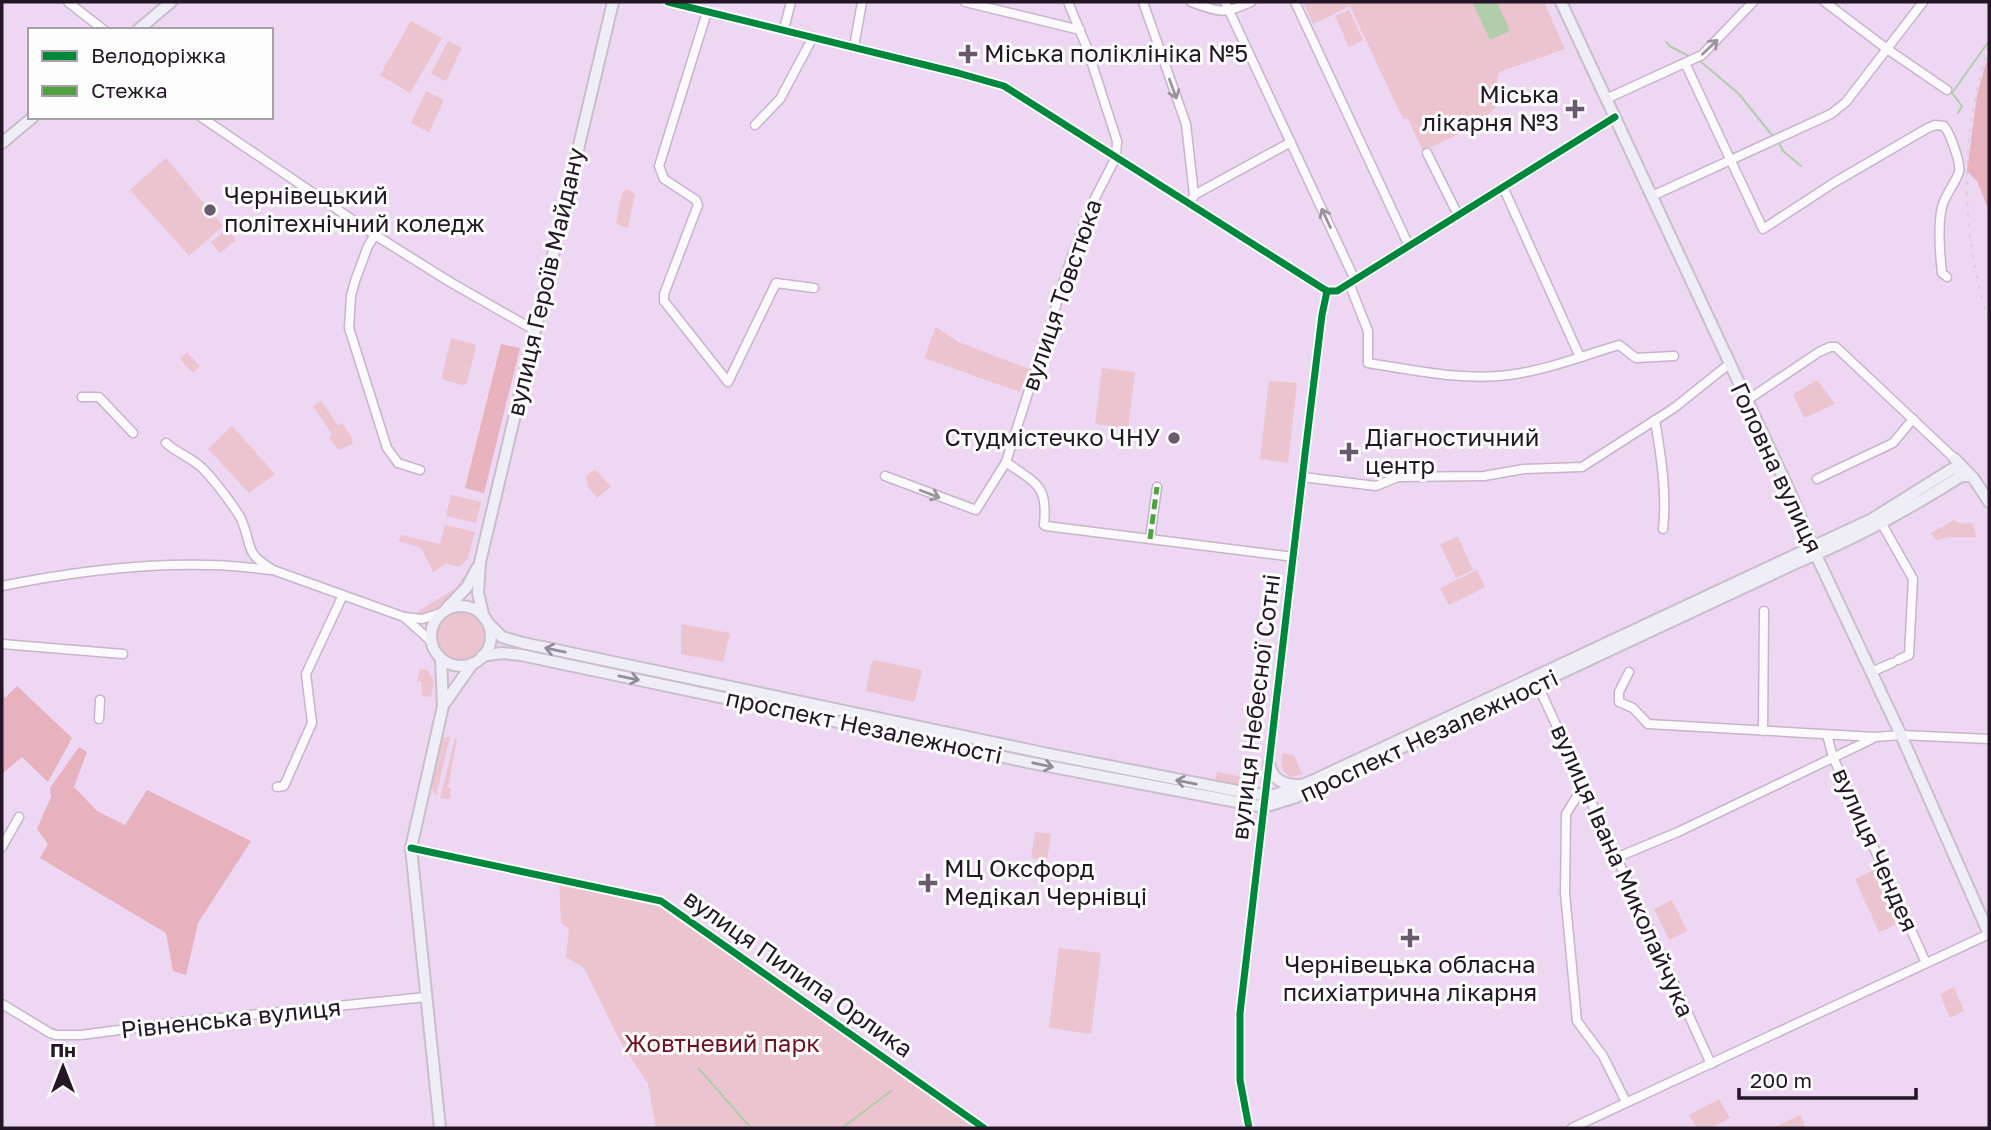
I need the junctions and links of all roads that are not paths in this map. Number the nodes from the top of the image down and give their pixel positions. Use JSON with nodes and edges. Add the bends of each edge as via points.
{"nodes":[{"id":1,"x":68,"y":2,"type":"edge"},
{"id":2,"x":171,"y":2,"type":"edge"},
{"id":3,"x":613,"y":2,"type":"edge"},
{"id":4,"x":668,"y":2,"type":"edge"},
{"id":5,"x":790,"y":2,"type":"edge"},
{"id":6,"x":862,"y":2,"type":"edge"},
{"id":7,"x":965,"y":2,"type":"edge"},
{"id":8,"x":1068,"y":2,"type":"edge"},
{"id":9,"x":1143,"y":2,"type":"edge"},
{"id":10,"x":1191,"y":2,"type":"edge"},
{"id":11,"x":1224,"y":2,"type":"edge"},
{"id":12,"x":1251,"y":2,"type":"edge"},
{"id":13,"x":1295,"y":2,"type":"edge"},
{"id":14,"x":1561,"y":2,"type":"edge"},
{"id":15,"x":1753,"y":2,"type":"edge"},
{"id":16,"x":1825,"y":2,"type":"edge"},
{"id":17,"x":1923,"y":2,"type":"edge"},
{"id":18,"x":707,"y":12,"type":"junction"},
{"id":19,"x":1229,"y":12,"type":"junction"},
{"id":20,"x":101,"y":28,"type":"edge"},
{"id":21,"x":140,"y":28,"type":"edge"},
{"id":22,"x":784,"y":29,"type":"junction"},
{"id":23,"x":1080,"y":30,"type":"junction"},
{"id":24,"x":813,"y":37,"type":"junction"},
{"id":25,"x":854,"y":47,"type":"junction"},
{"id":26,"x":1886,"y":49,"type":"junction"},
{"id":27,"x":1685,"y":63,"type":"junction"},
{"id":28,"x":1947,"y":90,"type":"dead end"},
{"id":29,"x":1606,"y":99,"type":"junction"},
{"id":30,"x":1615,"y":117,"type":"junction"},
{"id":31,"x":31,"y":119,"type":"edge"},
{"id":32,"x":204,"y":119,"type":"edge"},
{"id":33,"x":755,"y":125,"type":"dead end"},
{"id":34,"x":1291,"y":142,"type":"junction"},
{"id":35,"x":2,"y":143,"type":"edge"},
{"id":36,"x":1427,"y":153,"type":"dead end"},
{"id":37,"x":1116,"y":157,"type":"junction"},
{"id":38,"x":1730,"y":160,"type":"junction"},
{"id":39,"x":1503,"y":187,"type":"junction"},
{"id":40,"x":1194,"y":195,"type":"junction"},
{"id":41,"x":1652,"y":196,"type":"junction"},
{"id":42,"x":1190,"y":204,"type":"junction"},
{"id":43,"x":1458,"y":215,"type":"junction"},
{"id":44,"x":375,"y":234,"type":"junction"},
{"id":45,"x":1409,"y":246,"type":"junction"},
{"id":46,"x":1947,"y":277,"type":"dead end"},
{"id":47,"x":1352,"y":281,"type":"junction"},
{"id":48,"x":814,"y":288,"type":"dead end"},
{"id":49,"x":1327,"y":291,"type":"junction"},
{"id":50,"x":534,"y":330,"type":"junction"},
{"id":51,"x":1674,"y":356,"type":"dead end"},
{"id":52,"x":1580,"y":357,"type":"junction"},
{"id":53,"x":1729,"y":364,"type":"junction"},
{"id":54,"x":82,"y":397,"type":"dead end"},
{"id":55,"x":1746,"y":401,"type":"junction"},
{"id":56,"x":1913,"y":419,"type":"junction"},
{"id":57,"x":1655,"y":420,"type":"junction"},
{"id":58,"x":133,"y":433,"type":"dead end"},
{"id":59,"x":166,"y":443,"type":"dead end"},
{"id":60,"x":1006,"y":462,"type":"junction"},
{"id":61,"x":1960,"y":468,"type":"junction"},
{"id":62,"x":420,"y":471,"type":"dead end"},
{"id":63,"x":885,"y":476,"type":"dead end"},
{"id":64,"x":1302,"y":477,"type":"junction"},
{"id":65,"x":1817,"y":479,"type":"dead end"},
{"id":66,"x":1157,"y":487,"type":"dead end"},
{"id":67,"x":1989,"y":502,"type":"edge"},
{"id":68,"x":1882,"y":524,"type":"junction"},
{"id":69,"x":1663,"y":529,"type":"dead end"},
{"id":70,"x":1150,"y":539,"type":"junction"},
{"id":71,"x":1814,"y":551,"type":"junction"},
{"id":72,"x":1294,"y":557,"type":"junction"},
{"id":73,"x":480,"y":562,"type":"junction"},
{"id":74,"x":273,"y":570,"type":"junction"},
{"id":75,"x":2,"y":586,"type":"edge"},
{"id":76,"x":343,"y":595,"type":"junction"},
{"id":77,"x":443,"y":611,"type":"junction"},
{"id":78,"x":1764,"y":611,"type":"dead end"},
{"id":79,"x":404,"y":617,"type":"junction"},
{"id":80,"x":486,"y":620,"type":"junction"},
{"id":81,"x":432,"y":642,"type":"junction"},
{"id":82,"x":2,"y":643,"type":"edge"},
{"id":83,"x":123,"y":654,"type":"dead end"},
{"id":84,"x":441,"y":659,"type":"junction"},
{"id":85,"x":477,"y":660,"type":"junction"},
{"id":86,"x":1629,"y":672,"type":"dead end"},
{"id":87,"x":1871,"y":672,"type":"junction"},
{"id":88,"x":1536,"y":682,"type":"junction"},
{"id":89,"x":100,"y":700,"type":"dead end"},
{"id":90,"x":443,"y":706,"type":"junction"},
{"id":91,"x":99,"y":719,"type":"dead end"},
{"id":92,"x":1763,"y":731,"type":"junction"},
{"id":93,"x":1828,"y":734,"type":"junction"},
{"id":94,"x":1901,"y":735,"type":"junction"},
{"id":95,"x":1875,"y":737,"type":"junction"},
{"id":96,"x":1989,"y":739,"type":"edge"},
{"id":97,"x":1833,"y":757,"type":"junction"},
{"id":98,"x":1269,"y":764,"type":"junction"},
{"id":99,"x":1305,"y":784,"type":"junction"},
{"id":100,"x":277,"y":787,"type":"dead end"},
{"id":101,"x":1585,"y":790,"type":"junction"},
{"id":102,"x":1265,"y":801,"type":"junction"},
{"id":103,"x":19,"y":817,"type":"dead end"},
{"id":104,"x":2,"y":847,"type":"edge"},
{"id":105,"x":411,"y":848,"type":"junction"},
{"id":106,"x":1618,"y":857,"type":"junction"},
{"id":107,"x":1989,"y":934,"type":"edge"},
{"id":108,"x":1926,"y":963,"type":"junction"},
{"id":109,"x":426,"y":997,"type":"junction"},
{"id":110,"x":2,"y":1004,"type":"edge"},
{"id":111,"x":1711,"y":1064,"type":"junction"},
{"id":112,"x":1626,"y":1102,"type":"junction"},
{"id":113,"x":440,"y":1128,"type":"edge"},
{"id":114,"x":984,"y":1128,"type":"edge"},
{"id":115,"x":1249,"y":1128,"type":"edge"},
{"id":116,"x":1572,"y":1128,"type":"edge"}],
"edges":[{"from":1,"to":20,"type":"street"},
{"from":2,"to":21,"type":"main road"},
{"from":3,"to":50,"type":"main road","name":"вулиця Героїв Майдану"},
{"from":4,"to":18,"type":"street"},
{"from":5,"to":22,"type":"street"},
{"from":6,"to":25,"type":"street"},
{"from":7,"to":23,"type":"street"},
{"from":8,"to":23,"type":"street"},
{"from":9,"to":40,"type":"street","one_way":true,"via":[[1185,124]]},
{"from":10,"to":19,"type":"street"},
{"from":11,"to":19,"type":"street"},
{"from":12,"to":19,"type":"street"},
{"from":13,"to":45,"type":"street"},
{"from":14,"to":29,"type":"main road","name":"Головна вулиця"},
{"from":27,"to":15,"type":"street","one_way":true,"via":[[1711,47]]},
{"from":16,"to":26,"type":"street"},
{"from":17,"to":26,"type":"street"},
{"from":18,"to":22,"type":"street"},
{"from":18,"to":48,"type":"street","via":[[659,166],[664,179],[698,205],[664,301],[729,383],[776,283]]},
{"from":19,"to":34,"type":"street"},
{"from":22,"to":24,"type":"street"},
{"from":23,"to":37,"type":"street","via":[[1117,141]]},
{"from":24,"to":25,"type":"street"},
{"from":24,"to":33,"type":"street","via":[[780,99]]},
{"from":25,"to":37,"type":"street","via":[[1004,86]]},
{"from":26,"to":28,"type":"street"},
{"from":26,"to":38,"type":"street","via":[[1846,102],[1831,114]]},
{"from":27,"to":29,"type":"street"},
{"from":27,"to":38,"type":"street"},
{"from":29,"to":30,"type":"main road","name":"Головна вулиця"},
{"from":30,"to":39,"type":"street"},
{"from":30,"to":41,"type":"main road","name":"Головна вулиця"},
{"from":31,"to":35,"type":"main road"},
{"from":32,"to":44,"type":"street"},
{"from":34,"to":40,"type":"street"},
{"from":47,"to":34,"type":"street","one_way":true},
{"from":36,"to":43,"type":"street"},
{"from":37,"to":42,"type":"street"},
{"from":37,"to":60,"type":"street","name":"вулиця Товстюка","via":[[1078,241]]},
{"from":38,"to":41,"type":"street"},
{"from":38,"to":46,"type":"street","via":[[1763,229],[1835,182],[1935,125],[1944,125],[1959,167],[1941,218],[1940,254],[1942,273]]},
{"from":39,"to":43,"type":"street"},
{"from":39,"to":52,"type":"street"},
{"from":40,"to":42,"type":"street"},
{"from":41,"to":53,"type":"main road","name":"Головна вулиця"},
{"from":42,"to":49,"type":"street"},
{"from":43,"to":45,"type":"street"},
{"from":44,"to":50,"type":"street"},
{"from":44,"to":62,"type":"street","via":[[355,281],[349,328],[387,448],[398,463]]},
{"from":45,"to":47,"type":"street"},
{"from":47,"to":49,"type":"street","via":[[1337,291]]},
{"from":47,"to":52,"type":"street","via":[[1368,331],[1368,363],[1468,377],[1541,369]]},
{"from":49,"to":64,"type":"street","name":"вулиця Небесної Сотні"},
{"from":50,"to":73,"type":"main road","name":"вулиця Героїв Майдану"},
{"from":51,"to":52,"type":"street","via":[[1636,358],[1619,345]]},
{"from":53,"to":55,"type":"main road","name":"Головна вулиця"},
{"from":53,"to":57,"type":"street"},
{"from":54,"to":58,"type":"street","via":[[99,397]]},
{"from":55,"to":56,"type":"street","via":[[1819,352],[1836,347]]},
{"from":55,"to":71,"type":"main road","name":"Головна вулиця"},
{"from":56,"to":61,"type":"street"},
{"from":56,"to":65,"type":"street","via":[[1893,443]]},
{"from":57,"to":64,"type":"street","via":[[1582,467],[1524,468],[1484,476],[1398,477],[1376,486]]},
{"from":57,"to":69,"type":"street"},
{"from":59,"to":74,"type":"street","via":[[202,467],[242,519],[251,552]]},
{"from":63,"to":60,"type":"street","name":"вулиця Товстюка","one_way":true,"via":[[976,510]]},
{"from":60,"to":70,"type":"street","via":[[1038,485],[1046,504],[1044,525]]},
{"from":61,"to":67,"type":"main road"},
{"from":61,"to":68,"type":"main road","name":"проспект Незалежності","via":[[1961,476]]},
{"from":61,"to":71,"type":"main road","name":"проспект Незалежності"},
{"from":64,"to":72,"type":"street","name":"вулиця Небесної Сотні"},
{"from":66,"to":70,"type":"street"},
{"from":68,"to":71,"type":"main road","name":"проспект Незалежності"},
{"from":68,"to":87,"type":"street","via":[[1913,579],[1909,655]]},
{"from":70,"to":72,"type":"street"},
{"from":71,"to":87,"type":"main road","name":"Головна вулиця"},
{"from":71,"to":88,"type":"main road","name":"проспект Незалежності"},
{"from":72,"to":98,"type":"street","name":"вулиця Небесної Сотні"},
{"from":73,"to":77,"type":"main road","via":[[467,587]]},
{"from":73,"to":80,"type":"main road","via":[[478,593]]},
{"from":74,"to":75,"type":"street","via":[[167,566],[55,575]]},
{"from":74,"to":76,"type":"street"},
{"from":76,"to":79,"type":"street"},
{"from":76,"to":100,"type":"street","via":[[306,674],[312,723],[284,786]]},
{"from":77,"to":79,"type":"street","via":[[422,619]]},
{"from":77,"to":80,"type":"main road","via":[[465,606]]},
{"from":77,"to":81,"type":"main road","via":[[433,623]]},
{"from":78,"to":92,"type":"street"},
{"from":79,"to":81,"type":"street"},
{"from":80,"to":85,"type":"main road","via":[[490,639]]},
{"from":102,"to":80,"type":"main road","name":"проспект Незалежності","one_way":true,"via":[[523,643],[502,636]]},
{"from":81,"to":84,"type":"main road"},
{"from":82,"to":83,"type":"street"},
{"from":84,"to":85,"type":"main road","via":[[456,665]]},
{"from":84,"to":90,"type":"main road"},
{"from":85,"to":90,"type":"main road"},
{"from":85,"to":102,"type":"main road","name":"проспект Незалежності","one_way":true,"via":[[502,653],[521,655],[1054,767]]},
{"from":86,"to":92,"type":"street","via":[[1619,702],[1633,708],[1648,724]]},
{"from":87,"to":94,"type":"main road","name":"Головна вулиця"},
{"from":88,"to":99,"type":"main road","name":"проспект Незалежності"},
{"from":88,"to":101,"type":"street","name":"вулиця Івана Миколайчука"},
{"from":88,"to":102,"type":"main road","name":"проспект Незалежності","via":[[1296,797]]},
{"from":89,"to":91,"type":"street"},
{"from":90,"to":105,"type":"main road"},
{"from":92,"to":93,"type":"street"},
{"from":93,"to":95,"type":"street"},
{"from":93,"to":97,"type":"street","name":"вулиця Чендея"},
{"from":94,"to":95,"type":"street"},
{"from":94,"to":96,"type":"street"},
{"from":94,"to":107,"type":"main road","name":"Головна вулиця"},
{"from":95,"to":97,"type":"street"},
{"from":97,"to":106,"type":"street"},
{"from":97,"to":108,"type":"street","name":"вулиця Чендея"},
{"from":98,"to":99,"type":"main road","via":[[1272,774],[1283,783]]},
{"from":98,"to":102,"type":"street","name":"вулиця Небесної Сотні"},
{"from":99,"to":102,"type":"main road","name":"проспект Незалежності"},
{"from":101,"to":106,"type":"street","name":"вулиця Івана Миколайчука"},
{"from":101,"to":112,"type":"street","via":[[1566,814],[1565,893],[1577,1021],[1603,1056]]},
{"from":102,"to":115,"type":"street","name":"вулиця Небесної Сотні","via":[[1239,1036],[1240,1080]]},
{"from":103,"to":104,"type":"street"},
{"from":105,"to":109,"type":"main road"},
{"from":105,"to":114,"type":"street","name":"вулиця Пилипа Орлика","via":[[661,901]]},
{"from":106,"to":111,"type":"street","name":"вулиця Івана Миколайчука"},
{"from":107,"to":108,"type":"street"},
{"from":108,"to":111,"type":"street"},
{"from":109,"to":110,"type":"street","name":"Рівненська вулиця","via":[[81,1035],[50,1033]]},
{"from":109,"to":113,"type":"main road"},
{"from":111,"to":112,"type":"street"},
{"from":112,"to":116,"type":"street"}]}
